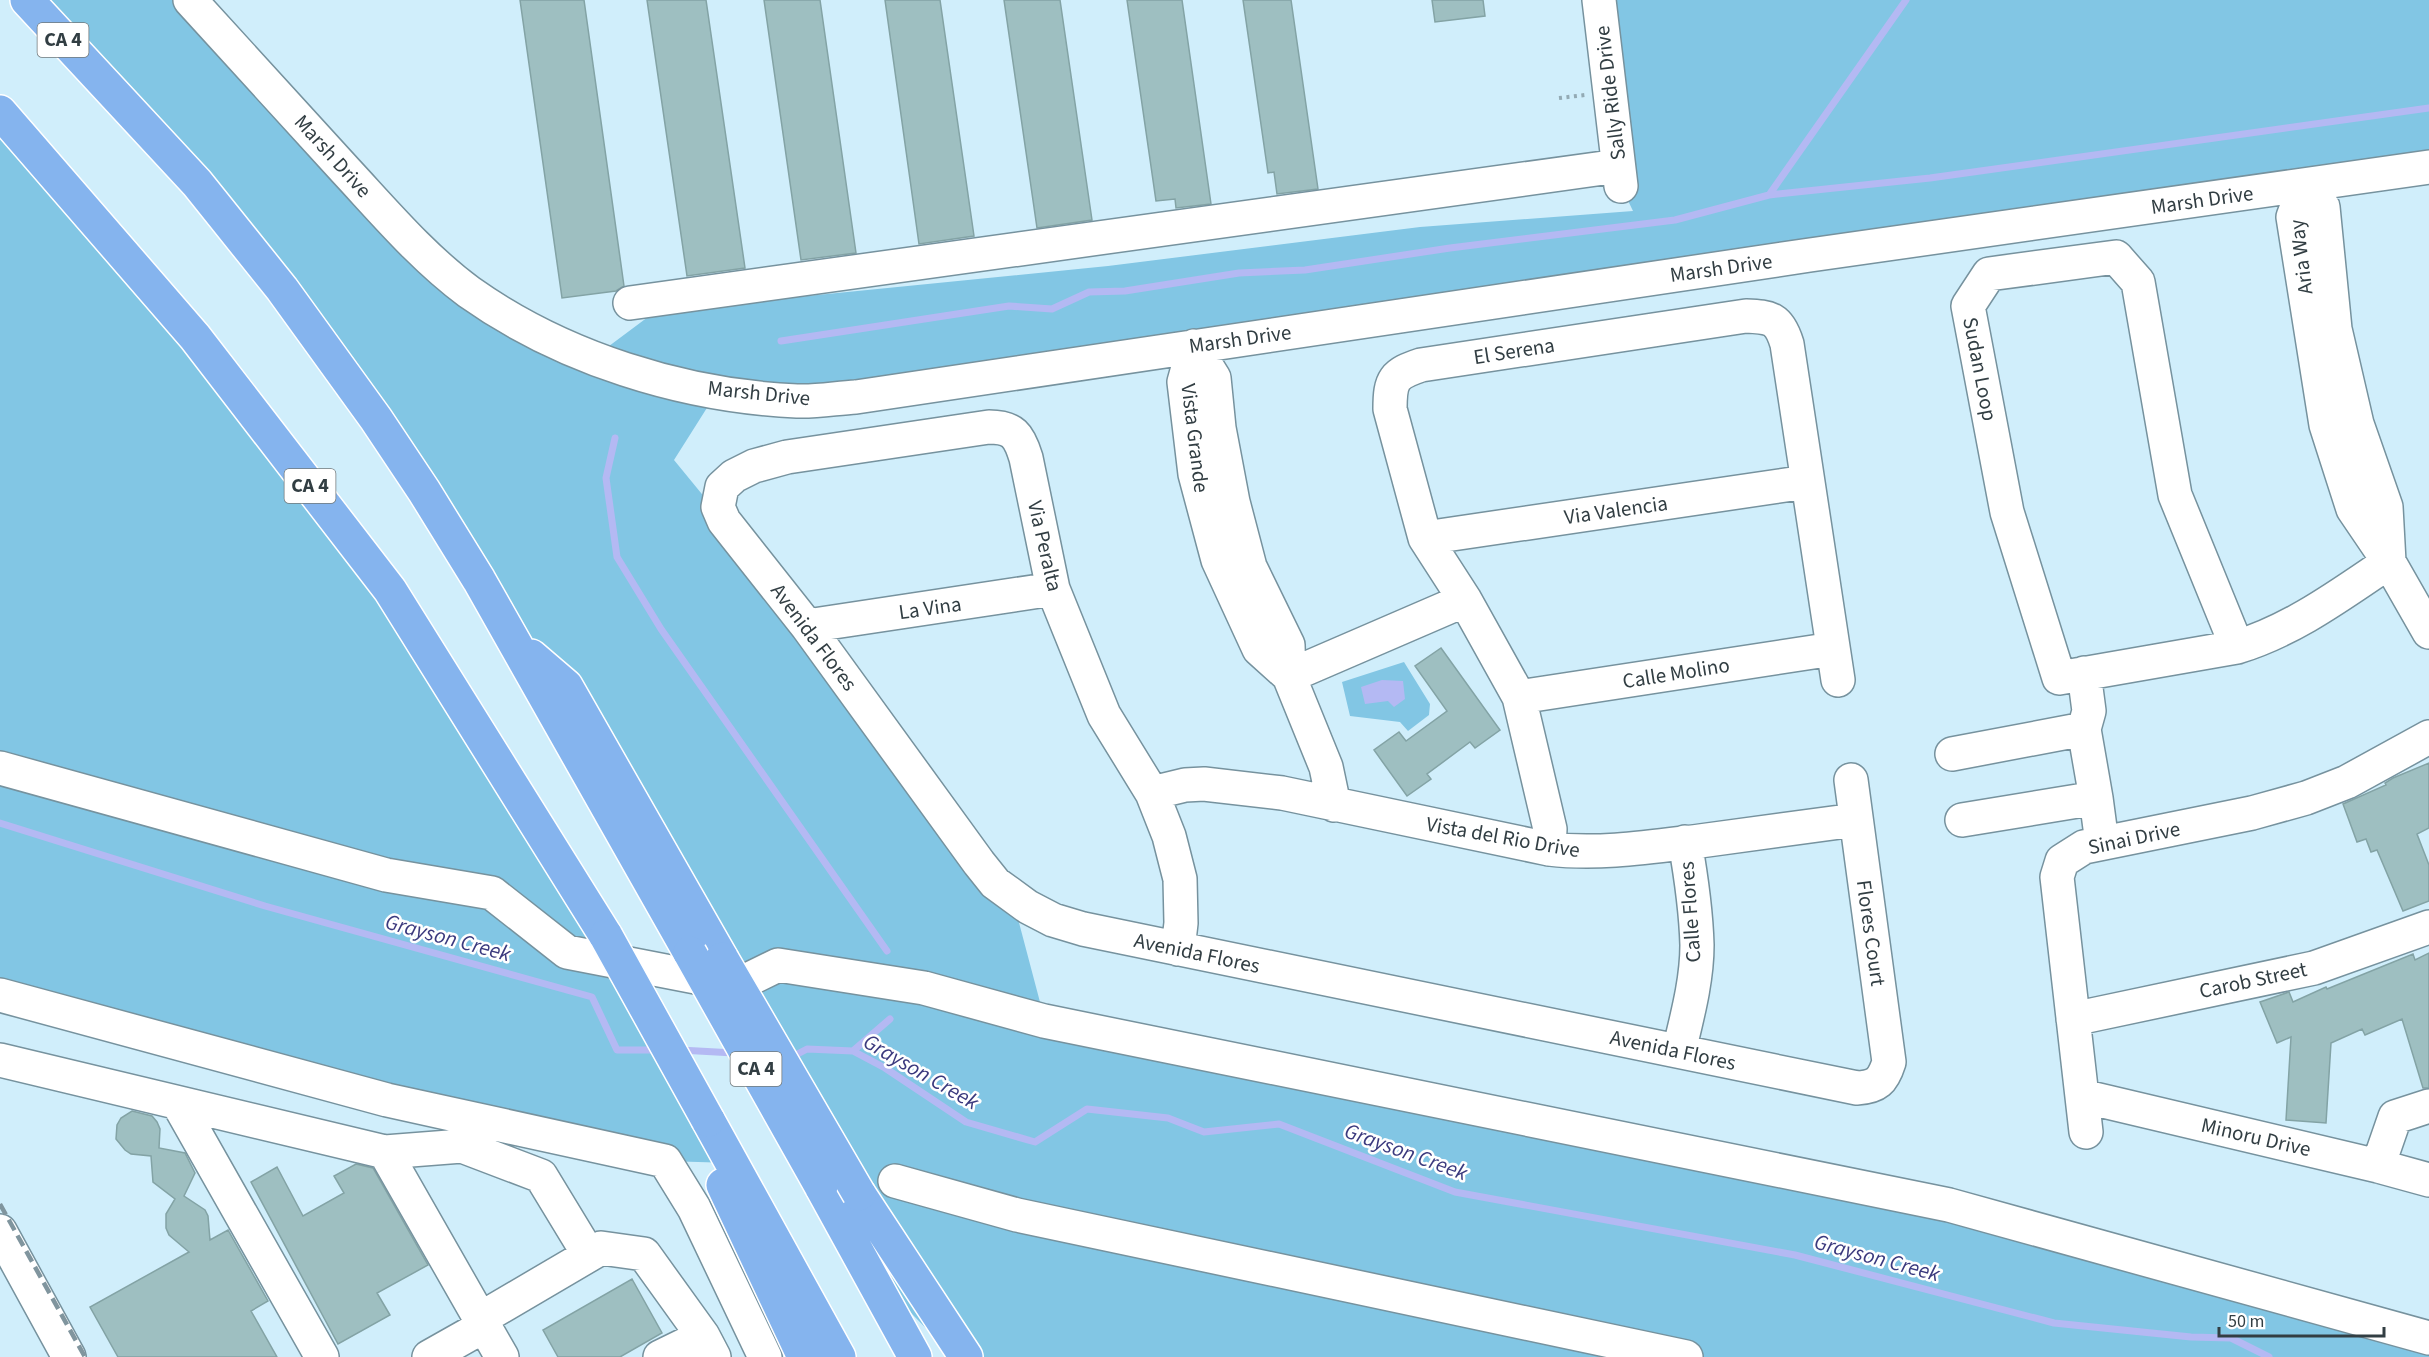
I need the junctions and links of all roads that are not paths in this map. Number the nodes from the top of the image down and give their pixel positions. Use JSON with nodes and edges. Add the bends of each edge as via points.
{"nodes":[{"id":1,"x":27,"y":0,"type":"edge"},
{"id":2,"x":190,"y":0,"type":"edge"},
{"id":3,"x":1599,"y":0,"type":"edge"},
{"id":4,"x":0,"y":112,"type":"edge"},
{"id":5,"x":2429,"y":167,"type":"edge"},
{"id":6,"x":2305,"y":186,"type":"junction"},
{"id":7,"x":630,"y":303,"type":"dead end"},
{"id":8,"x":1194,"y":346,"type":"junction"},
{"id":9,"x":1806,"y":482,"type":"junction"},
{"id":10,"x":719,"y":495,"type":"joint"},
{"id":11,"x":1425,"y":538,"type":"junction"},
{"id":12,"x":2389,"y":562,"type":"junction"},
{"id":13,"x":1053,"y":589,"type":"junction"},
{"id":14,"x":1465,"y":600,"type":"junction"},
{"id":15,"x":2427,"y":624,"type":"edge"},
{"id":16,"x":807,"y":626,"type":"junction"},
{"id":17,"x":513,"y":641,"type":"junction"},
{"id":18,"x":2237,"y":647,"type":"junction"},
{"id":19,"x":1835,"y":664,"type":"joint"},
{"id":20,"x":2084,"y":673,"type":"junction"},
{"id":21,"x":1289,"y":676,"type":"junction"},
{"id":22,"x":1519,"y":697,"type":"junction"},
{"id":23,"x":2084,"y":729,"type":"junction"},
{"id":24,"x":2429,"y":737,"type":"edge"},
{"id":25,"x":1952,"y":754,"type":"dead end"},
{"id":26,"x":0,"y":768,"type":"edge"},
{"id":27,"x":1851,"y":780,"type":"dead end"},
{"id":28,"x":1152,"y":793,"type":"junction"},
{"id":29,"x":2096,"y":798,"type":"junction"},
{"id":30,"x":1334,"y":805,"type":"junction"},
{"id":31,"x":1855,"y":820,"type":"junction"},
{"id":32,"x":1962,"y":820,"type":"dead end"},
{"id":33,"x":1685,"y":842,"type":"junction"},
{"id":34,"x":2102,"y":843,"type":"junction"},
{"id":35,"x":1549,"y":849,"type":"junction"},
{"id":36,"x":2429,"y":927,"type":"edge"},
{"id":37,"x":1178,"y":949,"type":"junction"},
{"id":38,"x":0,"y":995,"type":"edge"},
{"id":39,"x":2073,"y":1019,"type":"junction"},
{"id":40,"x":1679,"y":1051,"type":"junction"},
{"id":41,"x":0,"y":1060,"type":"edge"},
{"id":42,"x":1877,"y":1083,"type":"joint"},
{"id":43,"x":2082,"y":1096,"type":"junction"},
{"id":44,"x":178,"y":1102,"type":"junction"},
{"id":45,"x":2429,"y":1106,"type":"edge"},
{"id":46,"x":2086,"y":1132,"type":"dead end"},
{"id":47,"x":385,"y":1152,"type":"junction"},
{"id":48,"x":2378,"y":1166,"type":"junction"},
{"id":49,"x":727,"y":1167,"type":"junction"},
{"id":50,"x":2429,"y":1180,"type":"edge"},
{"id":51,"x":895,"y":1181,"type":"dead end"},
{"id":52,"x":7,"y":1245,"type":"edge"},
{"id":53,"x":589,"y":1255,"type":"junction"},
{"id":54,"x":0,"y":1287,"type":"edge"},
{"id":55,"x":482,"y":1322,"type":"junction"},
{"id":56,"x":2429,"y":1338,"type":"edge"},
{"id":57,"x":708,"y":1347,"type":"edge"},
{"id":58,"x":69,"y":1357,"type":"edge"},
{"id":59,"x":322,"y":1357,"type":"edge"},
{"id":60,"x":429,"y":1357,"type":"edge"},
{"id":61,"x":502,"y":1357,"type":"edge"},
{"id":62,"x":660,"y":1357,"type":"edge"},
{"id":63,"x":765,"y":1357,"type":"edge"},
{"id":64,"x":804,"y":1357,"type":"edge"},
{"id":65,"x":839,"y":1357,"type":"edge"},
{"id":66,"x":915,"y":1357,"type":"edge"},
{"id":67,"x":966,"y":1357,"type":"edge"},
{"id":68,"x":1686,"y":1357,"type":"edge"}],
"edges":[{"from":1,"to":17,"type":"highway","number":"CA 4","via":[[197,183],[282,289],[424,491]]},
{"from":2,"to":8,"type":"street","name":"Marsh Drive","via":[[409,240],[468,291],[530,330],[594,358],[657,379],[798,401],[856,397]]},
{"from":3,"to":7,"type":"street","name":"Sally Ride Drive","via":[[1619,176]]},
{"from":4,"to":49,"type":"highway","number":"CA 4","bridge":true,"via":[[195,337],[390,590],[606,936],[708,1120]]},
{"from":5,"to":6,"type":"street","name":"Marsh Drive"},
{"from":6,"to":8,"type":"street","name":"Marsh Drive"},
{"from":6,"to":12,"type":"street","name":"Aria Way","via":[[2293,217],[2326,425],[2353,508]]},
{"from":8,"to":21,"type":"street","name":"Vista Grande","via":[[1184,382],[1195,474],[1218,560],[1259,649]]},
{"from":9,"to":11,"type":"street","name":"Via Valencia"},
{"from":9,"to":11,"type":"street","name":"El Serena","via":[[1782,330],[1775,321],[1762,317],[1734,318],[1421,365],[1394,378],[1390,409]]},
{"from":9,"to":19,"type":"street","name":"El Serena"},
{"from":10,"to":13,"type":"street","name":"Via Peralta","via":[[734,476],[787,457],[1003,427],[1021,442]]},
{"from":10,"to":16,"type":"street","name":"Avenida Flores","via":[[718,507],[724,521]]},
{"from":11,"to":14,"type":"street","name":"El Serena"},
{"from":12,"to":15,"type":"street","name":"Aria Way"},
{"from":12,"to":18,"type":"street","name":"Sudan Loop","via":[[2323,607],[2265,639]]},
{"from":13,"to":16,"type":"street","name":"La Vina"},
{"from":13,"to":28,"type":"street","name":"Via Peralta","via":[[1104,715]]},
{"from":14,"to":21,"type":"street"},
{"from":14,"to":22,"type":"street","name":"El Serena"},
{"from":16,"to":37,"type":"street","name":"Avenida Flores","via":[[995,883],[1053,920]]},
{"from":17,"to":66,"type":"highway","number":"CA 4","bridge":true},
{"from":17,"to":67,"type":"highway","bridge":true,"via":[[566,686],[860,1194]]},
{"from":18,"to":20,"type":"street","name":"Sudan Loop"},
{"from":18,"to":20,"type":"street","name":"Sudan Loop","via":[[2175,495],[2138,282],[2116,257],[1989,274],[1968,306],[2007,512],[2059,678]]},
{"from":19,"to":22,"type":"street","name":"Calle Molino"},
{"from":20,"to":23,"type":"street","via":[[2089,711]]},
{"from":21,"to":30,"type":"street","name":"Vista Grande","via":[[1326,767]]},
{"from":22,"to":35,"type":"street","name":"El Serena","via":[[1550,829]]},
{"from":23,"to":25,"type":"street"},
{"from":23,"to":29,"type":"street"},
{"from":24,"to":34,"type":"street","name":"Sinai Drive","via":[[2346,782],[2306,798],[2252,813]]},
{"from":26,"to":56,"type":"street","via":[[386,875],[492,893],[567,952],[737,985],[778,965],[924,988],[1044,1021],[1949,1205]]},
{"from":27,"to":31,"type":"street","name":"Flores Court"},
{"from":28,"to":30,"type":"street","name":"Vista del Rio Drive","via":[[1204,784],[1282,793]]},
{"from":28,"to":37,"type":"street","name":"Via Peralta","via":[[1180,879]]},
{"from":29,"to":32,"type":"street"},
{"from":29,"to":34,"type":"street"},
{"from":30,"to":35,"type":"street","name":"Vista del Rio Drive"},
{"from":31,"to":33,"type":"street","name":"Vista del Rio Drive"},
{"from":31,"to":42,"type":"street","name":"Flores Court","via":[[1889,1062],[1884,1077]]},
{"from":33,"to":35,"type":"street","name":"Vista del Rio Drive","via":[[1598,852]]},
{"from":33,"to":40,"type":"street","name":"Calle Flores","via":[[1697,947],[1692,994]]},
{"from":34,"to":39,"type":"street","name":"Sinai Drive","via":[[2072,853],[2062,861],[2057,877]]},
{"from":36,"to":39,"type":"street","name":"Carob Street","via":[[2314,968]]},
{"from":37,"to":40,"type":"street","name":"Avenida Flores"},
{"from":38,"to":63,"type":"street","via":[[387,1100],[665,1161],[694,1208]]},
{"from":39,"to":43,"type":"street","name":"Sinai Drive"},
{"from":40,"to":42,"type":"street","name":"Avenida Flores","via":[[1857,1088]]},
{"from":41,"to":44,"type":"street"},
{"from":43,"to":46,"type":"street","name":"Sinai Drive"},
{"from":43,"to":48,"type":"street","name":"Minoru Drive"},
{"from":44,"to":47,"type":"street"},
{"from":44,"to":59,"type":"street"},
{"from":45,"to":48,"type":"street","via":[[2395,1118]]},
{"from":47,"to":53,"type":"street","via":[[462,1146],[541,1176]]},
{"from":47,"to":55,"type":"street"},
{"from":48,"to":50,"type":"street","name":"Minoru Drive"},
{"from":49,"to":64,"type":"highway","via":[[724,1190]]},
{"from":49,"to":65,"type":"highway"},
{"from":51,"to":68,"type":"street","via":[[1017,1215]]},
{"from":52,"to":54,"type":"street"},
{"from":52,"to":58,"type":"street"},
{"from":53,"to":55,"type":"street"},
{"from":53,"to":57,"type":"street","via":[[601,1248],[644,1254]]},
{"from":55,"to":60,"type":"street"},
{"from":55,"to":61,"type":"street"},
{"from":57,"to":62,"type":"street"}]}
